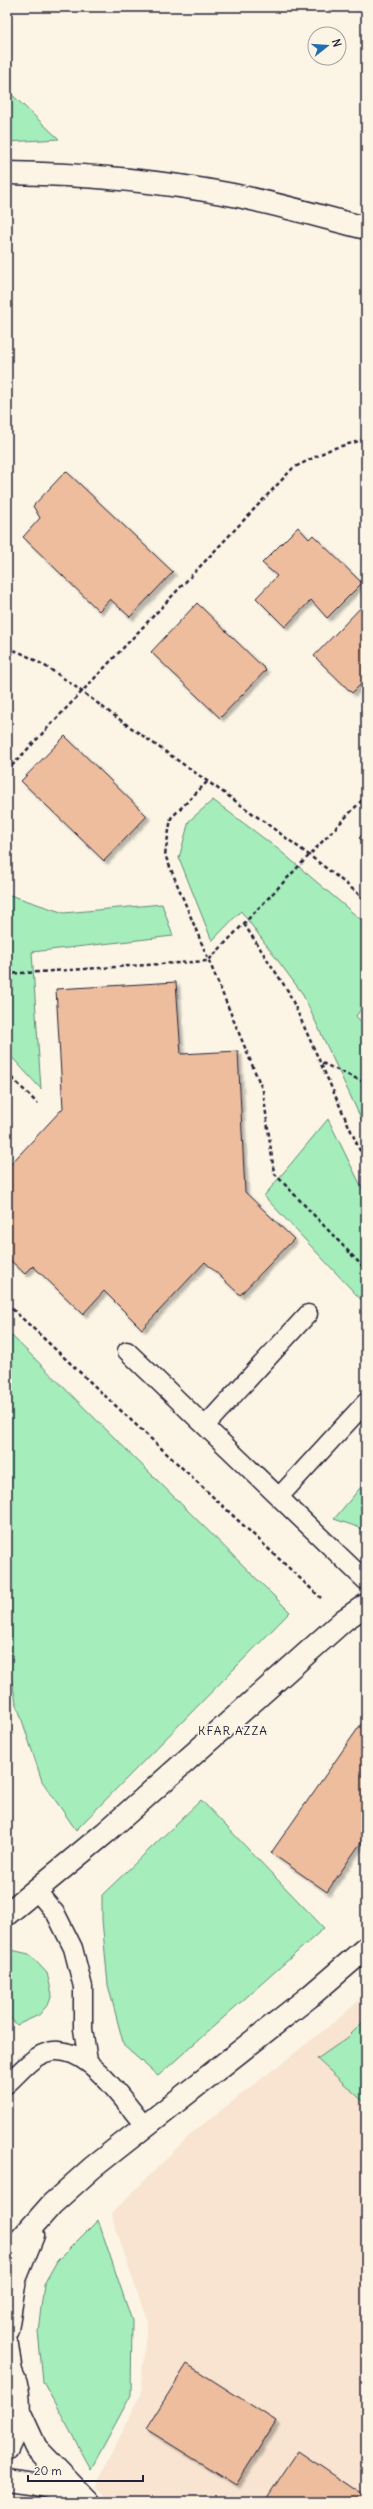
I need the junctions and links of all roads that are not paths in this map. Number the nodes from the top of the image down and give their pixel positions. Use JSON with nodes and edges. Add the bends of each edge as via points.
{"nodes":[{"id":1,"x":7,"y":173,"type":"edge"},
{"id":2,"x":366,"y":228,"type":"edge"},
{"id":3,"x":308,"y":1314,"type":"dead end"},
{"id":4,"x":127,"y":1351,"type":"dead end"},
{"id":5,"x":366,"y":1402,"type":"edge"},
{"id":6,"x":205,"y":1426,"type":"junction"},
{"id":7,"x":279,"y":1497,"type":"junction"},
{"id":8,"x":366,"y":1581,"type":"edge"},
{"id":9,"x":366,"y":1604,"type":"edge"},
{"id":10,"x":36,"y":1890,"type":"junction"},
{"id":11,"x":7,"y":1914,"type":"edge"},
{"id":12,"x":366,"y":1948,"type":"edge"},
{"id":13,"x":88,"y":2061,"type":"junction"},
{"id":14,"x":7,"y":2084,"type":"edge"},
{"id":15,"x":144,"y":2125,"type":"junction"},
{"id":16,"x":41,"y":2218,"type":"junction"},
{"id":17,"x":7,"y":2256,"type":"edge"},
{"id":18,"x":7,"y":2330,"type":"edge"},
{"id":19,"x":7,"y":2344,"type":"edge"},
{"id":20,"x":9,"y":2369,"type":"edge"},
{"id":21,"x":19,"y":2410,"type":"junction"},
{"id":22,"x":7,"y":2449,"type":"edge"},
{"id":23,"x":7,"y":2480,"type":"edge"},
{"id":24,"x":85,"y":2502,"type":"edge"},
{"id":25,"x":88,"y":2502,"type":"edge"}],
"edges":[{"from":1,"to":2,"type":"street","via":[[144,183],[233,195]]},
{"from":3,"to":6,"type":"lane"},
{"from":4,"to":6,"type":"lane"},
{"from":5,"to":7,"type":"lane"},
{"from":6,"to":7,"type":"lane"},
{"from":7,"to":8,"type":"lane"},
{"from":9,"to":10,"type":"street","via":[[344,1620],[105,1833]]},
{"from":10,"to":11,"type":"street"},
{"from":10,"to":13,"type":"lane","via":[[56,1914],[73,1948],[83,1987],[83,2030]]},
{"from":12,"to":15,"type":"street","via":[[309,1997]]},
{"from":13,"to":14,"type":"lane","via":[[75,2053],[55,2051],[38,2056]]},
{"from":13,"to":15,"type":"lane"},
{"from":15,"to":16,"type":"street","via":[[92,2168]]},
{"from":16,"to":17,"type":"street"},
{"from":16,"to":18,"type":"street","via":[[15,2279]]},
{"from":19,"to":20,"type":"street"},
{"from":20,"to":21,"type":"street","via":[[18,2391]]},
{"from":21,"to":22,"type":"street","via":[[15,2433]]},
{"from":21,"to":25,"type":"street","via":[[36,2448]]},
{"from":23,"to":24,"type":"street","via":[[40,2484],[64,2491]]}]}
